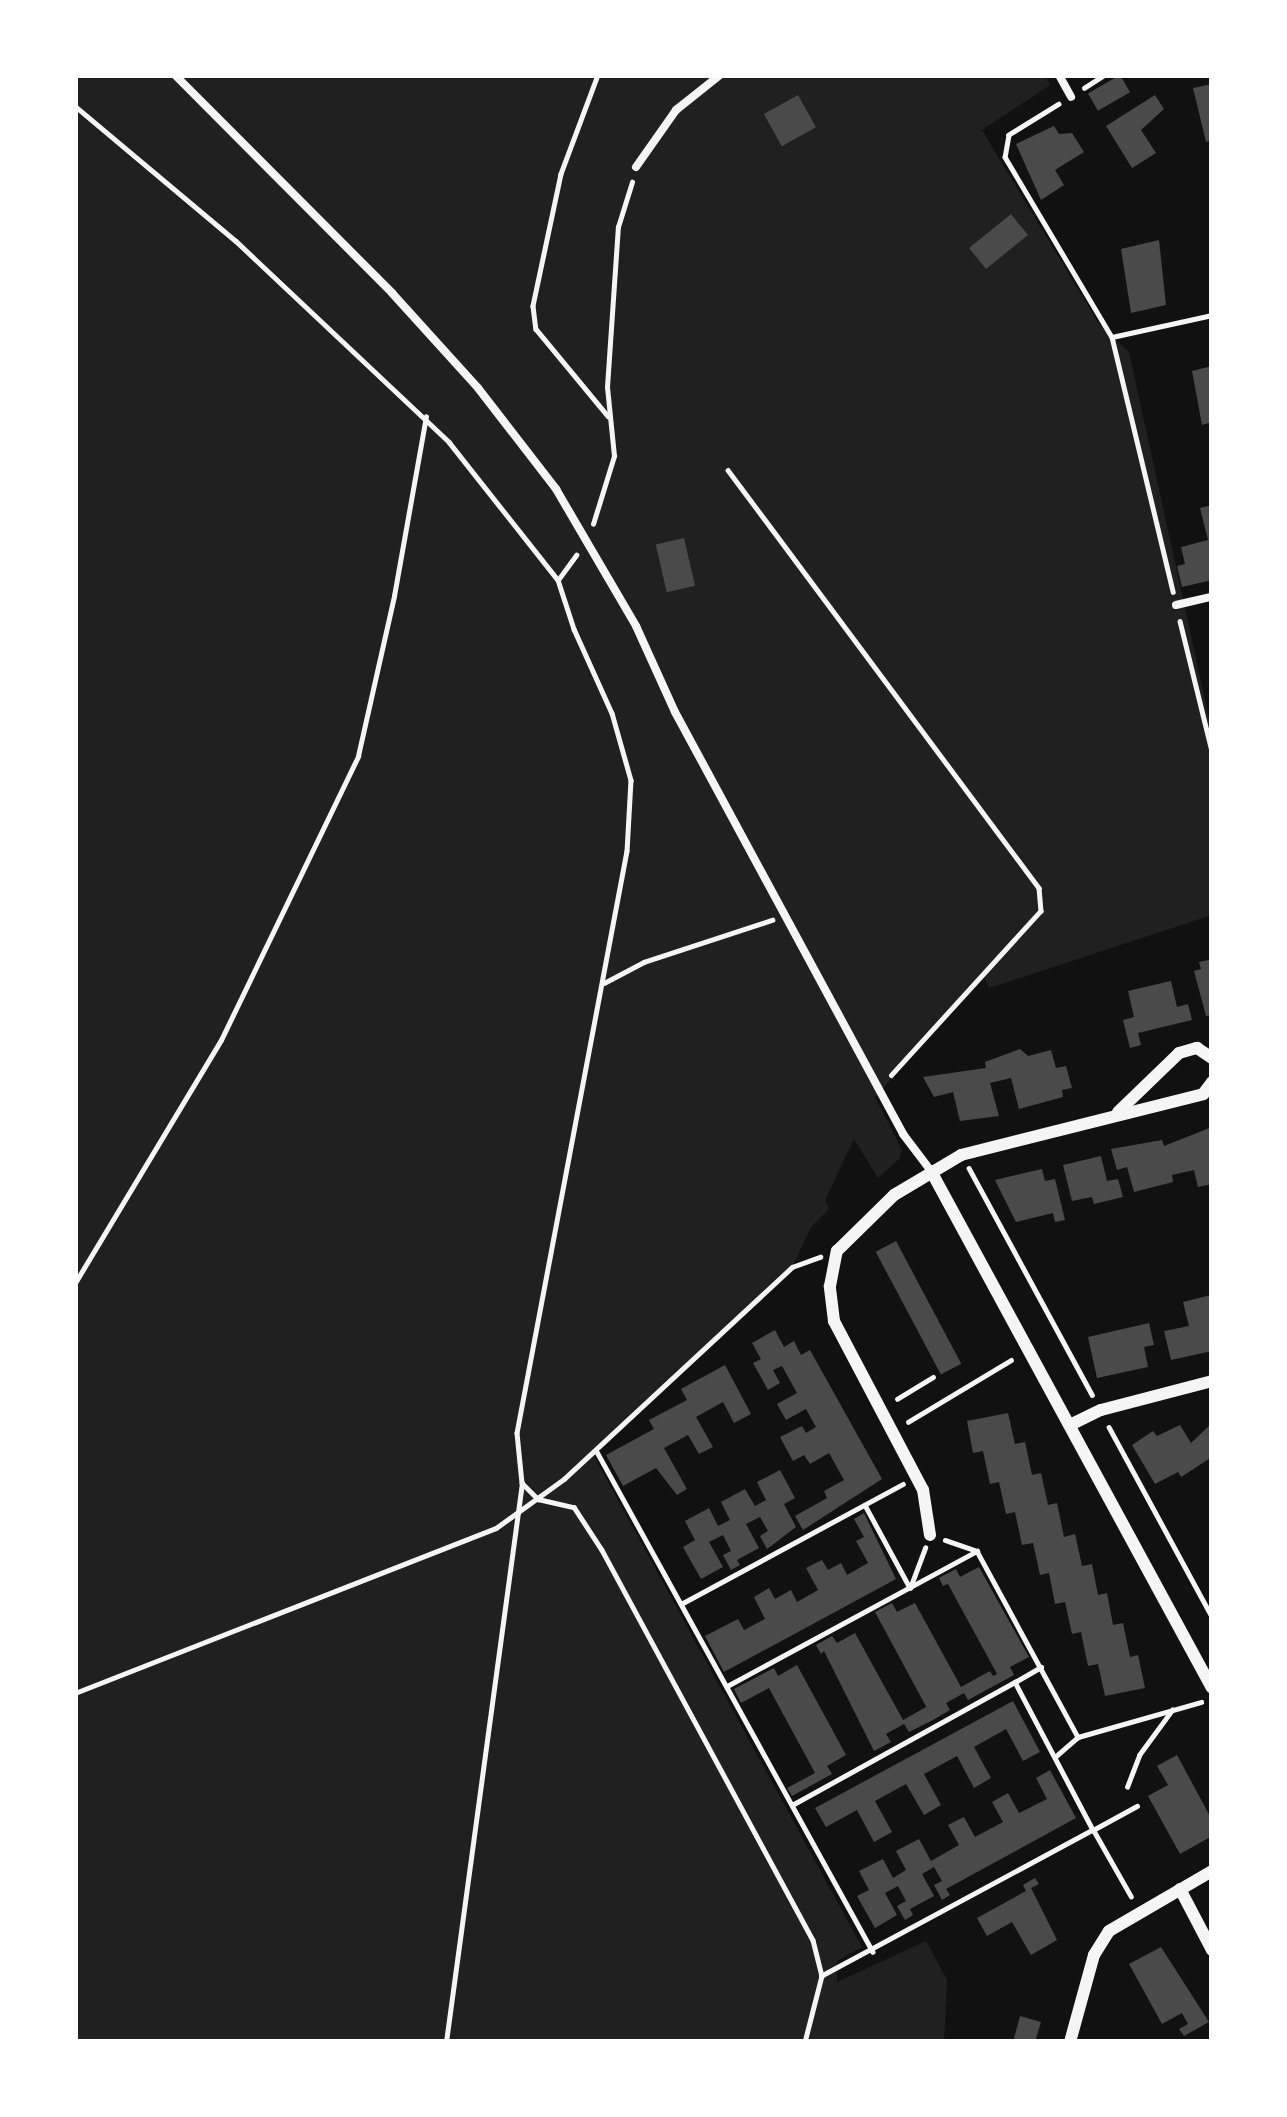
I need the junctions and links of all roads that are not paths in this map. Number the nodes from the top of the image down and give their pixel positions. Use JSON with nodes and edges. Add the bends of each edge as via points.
{"nodes":[{"id":1,"x":175,"y":75,"type":"edge"},
{"id":2,"x":720,"y":75,"type":"edge"},
{"id":3,"x":1059,"y":75,"type":"edge"},
{"id":4,"x":1071,"y":97,"type":"road end"},
{"id":5,"x":636,"y":167,"type":"road end"},
{"id":6,"x":1212,"y":597,"type":"edge"},
{"id":7,"x":1176,"y":605,"type":"road end"},
{"id":8,"x":1212,"y":1058,"type":"edge"},
{"id":9,"x":1212,"y":1082,"type":"edge"},
{"id":10,"x":1117,"y":1113,"type":"junction"},
{"id":11,"x":931,"y":1171,"type":"junction"},
{"id":12,"x":1212,"y":1381,"type":"edge"},
{"id":13,"x":1072,"y":1424,"type":"junction"},
{"id":14,"x":931,"y":1535,"type":"road end"},
{"id":15,"x":1212,"y":1688,"type":"edge"},
{"id":16,"x":1212,"y":1871,"type":"edge"},
{"id":17,"x":1180,"y":1889,"type":"junction"},
{"id":18,"x":1212,"y":1950,"type":"edge"},
{"id":19,"x":1070,"y":2042,"type":"edge"}],
"edges":[{"from":1,"to":11,"type":"lane","via":[[392,293],[533,457],[587,539],[903,1134]]},
{"from":2,"to":5,"type":"lane","via":[[676,110]]},
{"from":3,"to":4,"type":"lane"},
{"from":6,"to":7,"type":"lane"},
{"from":8,"to":10,"type":"street","via":[[1197,1048],[1179,1053]]},
{"from":9,"to":10,"type":"street","via":[[1203,1094]]},
{"from":10,"to":11,"type":"street","via":[[961,1155]]},
{"from":11,"to":13,"type":"street"},
{"from":11,"to":14,"type":"street","via":[[867,1218],[837,1252],[830,1286],[834,1321],[917,1477]]},
{"from":12,"to":13,"type":"street"},
{"from":13,"to":15,"type":"street"},
{"from":16,"to":17,"type":"street"},
{"from":17,"to":18,"type":"street"},
{"from":17,"to":19,"type":"street","via":[[1100,1942]]}]}
